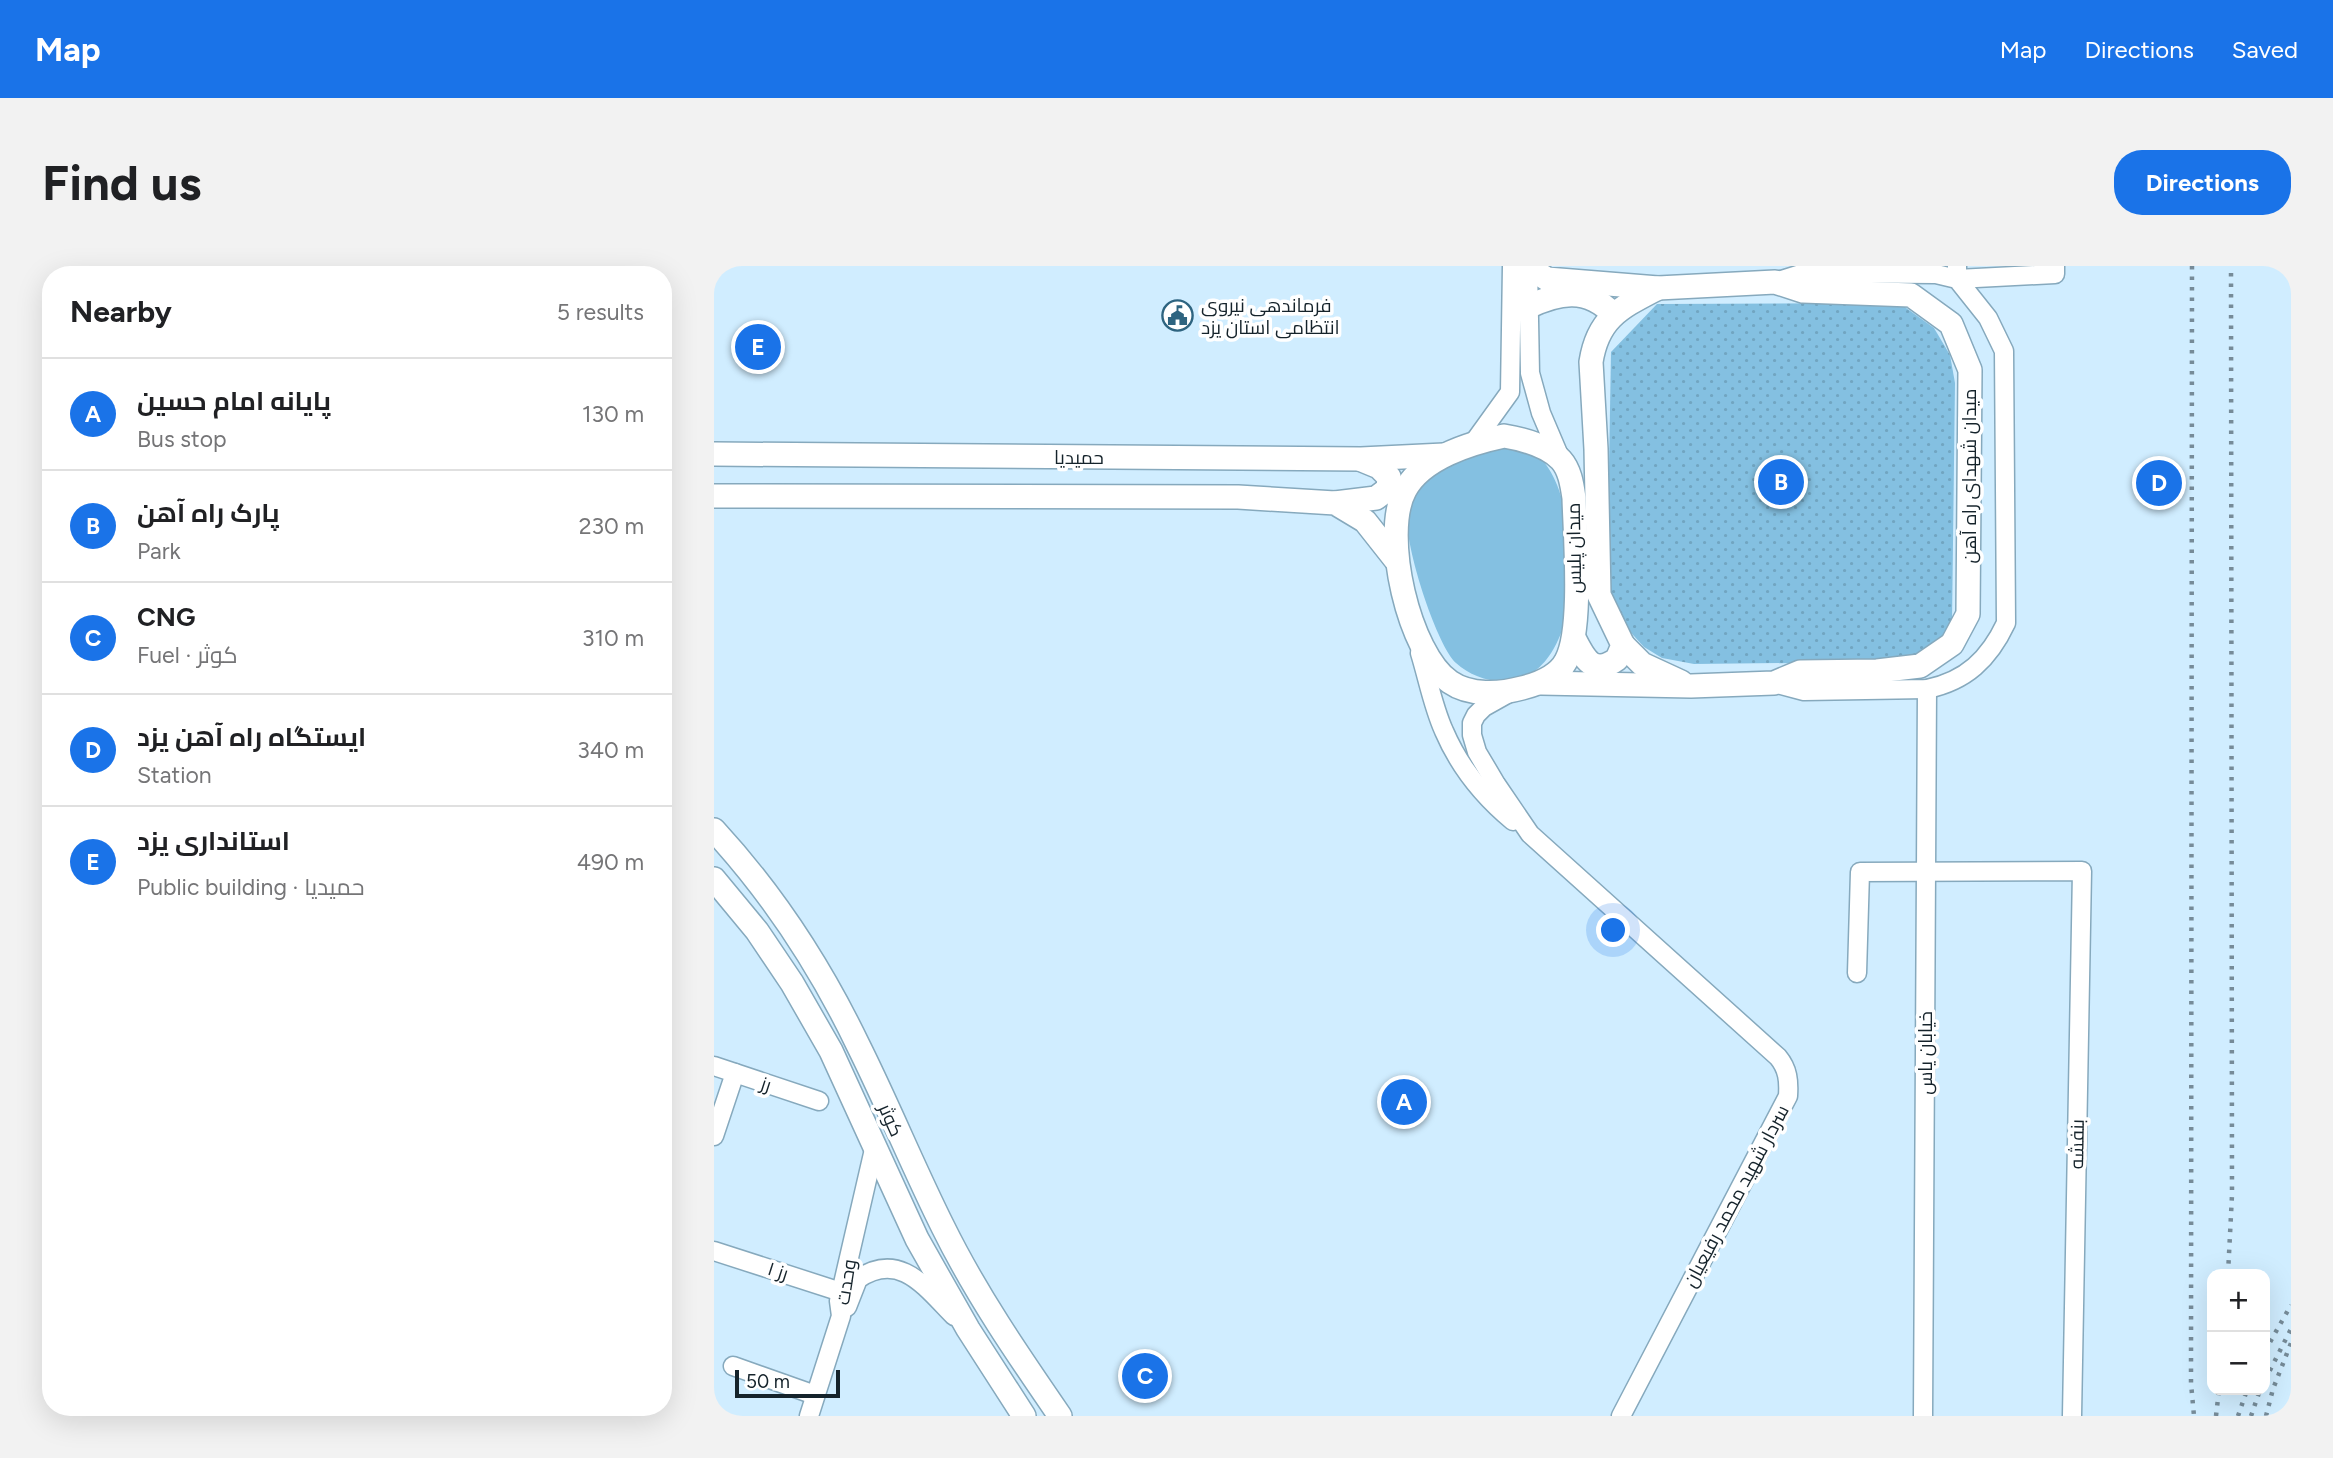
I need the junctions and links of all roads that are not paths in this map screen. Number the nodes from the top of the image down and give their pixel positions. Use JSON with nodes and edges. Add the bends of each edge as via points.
{"nodes":[{"id":1,"x":1523,"y":266,"type":"edge"},
{"id":2,"x":1839,"y":269,"type":"edge"},
{"id":3,"x":2055,"y":270,"type":"edge"},
{"id":4,"x":1957,"y":272,"type":"edge"},
{"id":5,"x":1775,"y":282,"type":"junction"},
{"id":6,"x":1658,"y":288,"type":"junction"},
{"id":7,"x":1528,"y":307,"type":"junction"},
{"id":8,"x":1613,"y":314,"type":"junction"},
{"id":9,"x":1474,"y":442,"type":"junction"},
{"id":10,"x":714,"y":454,"type":"edge"},
{"id":11,"x":1444,"y":455,"type":"junction"},
{"id":12,"x":1362,"y":460,"type":"junction"},
{"id":13,"x":1561,"y":460,"type":"junction"},
{"id":14,"x":714,"y":496,"type":"edge"},
{"id":15,"x":1335,"y":503,"type":"junction"},
{"id":16,"x":1395,"y":559,"type":"junction"},
{"id":17,"x":1410,"y":619,"type":"junction"},
{"id":18,"x":1574,"y":638,"type":"junction"},
{"id":19,"x":1623,"y":645,"type":"junction"},
{"id":20,"x":1541,"y":683,"type":"junction"},
{"id":21,"x":1774,"y":683,"type":"junction"},
{"id":22,"x":1690,"y":686,"type":"junction"},
{"id":23,"x":1927,"y":689,"type":"junction"},
{"id":24,"x":1512,"y":691,"type":"junction"},
{"id":25,"x":714,"y":830,"type":"edge"},
{"id":26,"x":1530,"y":834,"type":"junction"},
{"id":27,"x":1926,"y":870,"type":"junction"},
{"id":28,"x":714,"y":879,"type":"edge"},
{"id":29,"x":1857,"y":973,"type":"dead end"},
{"id":30,"x":714,"y":1066,"type":"edge"},
{"id":31,"x":735,"y":1073,"type":"junction"},
{"id":32,"x":819,"y":1101,"type":"dead end"},
{"id":33,"x":714,"y":1136,"type":"edge"},
{"id":34,"x":875,"y":1145,"type":"junction"},
{"id":35,"x":714,"y":1251,"type":"edge"},
{"id":36,"x":841,"y":1292,"type":"junction"},
{"id":37,"x":841,"y":1316,"type":"junction"},
{"id":38,"x":968,"y":1329,"type":"junction"},
{"id":39,"x":733,"y":1366,"type":"dead end"},
{"id":40,"x":815,"y":1395,"type":"junction"},
{"id":41,"x":809,"y":1416,"type":"edge"},
{"id":42,"x":1024,"y":1416,"type":"edge"},
{"id":43,"x":1059,"y":1416,"type":"edge"},
{"id":44,"x":1621,"y":1416,"type":"edge"},
{"id":45,"x":1923,"y":1416,"type":"edge"},
{"id":46,"x":2072,"y":1416,"type":"edge"}],
"edges":[{"from":1,"to":6,"type":"main road","name":"میدان شهدای راه آهن","via":[[1547,279]]},
{"from":1,"to":7,"type":"street"},
{"from":1,"to":9,"type":"street","via":[[1510,392]]},
{"from":2,"to":4,"type":"street"},
{"from":2,"to":5,"type":"street"},
{"from":3,"to":4,"type":"street"},
{"from":4,"to":23,"type":"street","via":[[2004,351],[2006,623],[1985,659],[1966,676]]},
{"from":5,"to":6,"type":"main road","name":"میدان شهدای راه آهن"},
{"from":5,"to":21,"type":"main road","name":"میدان شهدای راه آهن","via":[[1804,291],[1911,295],[1951,324],[1970,370],[1970,394],[1968,614],[1952,644],[1920,666],[1800,672]]},
{"from":6,"to":8,"type":"main road"},
{"from":7,"to":8,"type":"main road","via":[[1577,295],[1602,302]]},
{"from":7,"to":13,"type":"street","via":[[1530,373]]},
{"from":8,"to":19,"type":"main road","via":[[1595,342],[1591,362],[1599,595]]},
{"from":9,"to":11,"type":"main road","name":"میدان پلیس"},
{"from":9,"to":13,"type":"main road","name":"میدان پلیس","via":[[1504,436],[1527,440]]},
{"from":10,"to":12,"type":"main road","name":"حمیدیا"},
{"from":11,"to":12,"type":"main road","name":"حمیدیا"},
{"from":11,"to":16,"type":"main road","name":"میدان پلیس","via":[[1405,489],[1396,516]]},
{"from":12,"to":15,"type":"main road","via":[[1389,477],[1388,489],[1376,498]]},
{"from":13,"to":18,"type":"main road","name":"میدان پلیس","via":[[1574,498]]},
{"from":14,"to":15,"type":"main road","name":"حمیدیا","via":[[1238,497]]},
{"from":15,"to":16,"type":"main road","name":"حمیدیا","via":[[1365,521]]},
{"from":16,"to":17,"type":"main road","name":"میدان پلیس"},
{"from":17,"to":24,"type":"main road","name":"میدان پلیس","via":[[1434,666],[1451,683],[1474,692]]},
{"from":17,"to":26,"type":"street","via":[[1444,731],[1459,760],[1498,808]]},
{"from":18,"to":19,"type":"main road","via":[[1591,664],[1602,666],[1617,659]]},
{"from":18,"to":20,"type":"main road","name":"میدان پلیس","via":[[1565,663]]},
{"from":19,"to":22,"type":"main road","via":[[1642,664]]},
{"from":20,"to":22,"type":"main road","name":"میدان شهدای راه آهن"},
{"from":20,"to":24,"type":"main road","name":"میدان پلیس"},
{"from":21,"to":22,"type":"main road","name":"میدان شهدای راه آهن"},
{"from":21,"to":23,"type":"street","via":[[1804,691]]},
{"from":23,"to":27,"type":"street","name":"خیابان یاس"},
{"from":24,"to":26,"type":"street","name":"سردار شهید محمد رفیعیان","via":[[1476,715],[1472,735],[1477,752]]},
{"from":25,"to":43,"type":"main road","name":"کوثر","via":[[782,915],[816,968],[990,1314]]},
{"from":26,"to":44,"type":"street","name":"سردار شهید محمد رفیعیان","via":[[1778,1057],[1789,1082],[1788,1096]]},
{"from":27,"to":29,"type":"street","via":[[1860,872]]},
{"from":27,"to":45,"type":"street","name":"خیابان یاس"},
{"from":27,"to":46,"type":"street","name":"بنفشه","via":[[2082,871]]},
{"from":28,"to":34,"type":"main road","name":"کوثر","via":[[792,983],[831,1051]]},
{"from":30,"to":31,"type":"street","name":"رز"},
{"from":31,"to":32,"type":"street","name":"رز"},
{"from":31,"to":33,"type":"street"},
{"from":34,"to":36,"type":"street","name":"وحدت"},
{"from":34,"to":38,"type":"main road","name":"کوثر","via":[[917,1239]]},
{"from":35,"to":36,"type":"street","name":"رز ۱"},
{"from":36,"to":37,"type":"street","name":"وحدت"},
{"from":37,"to":38,"type":"street","via":[[858,1279],[894,1268],[915,1277]]},
{"from":37,"to":40,"type":"street","name":"وحدت"},
{"from":38,"to":42,"type":"main road","name":"کوثر"},
{"from":39,"to":40,"type":"street"},
{"from":40,"to":41,"type":"street","name":"وحدت"}]}
